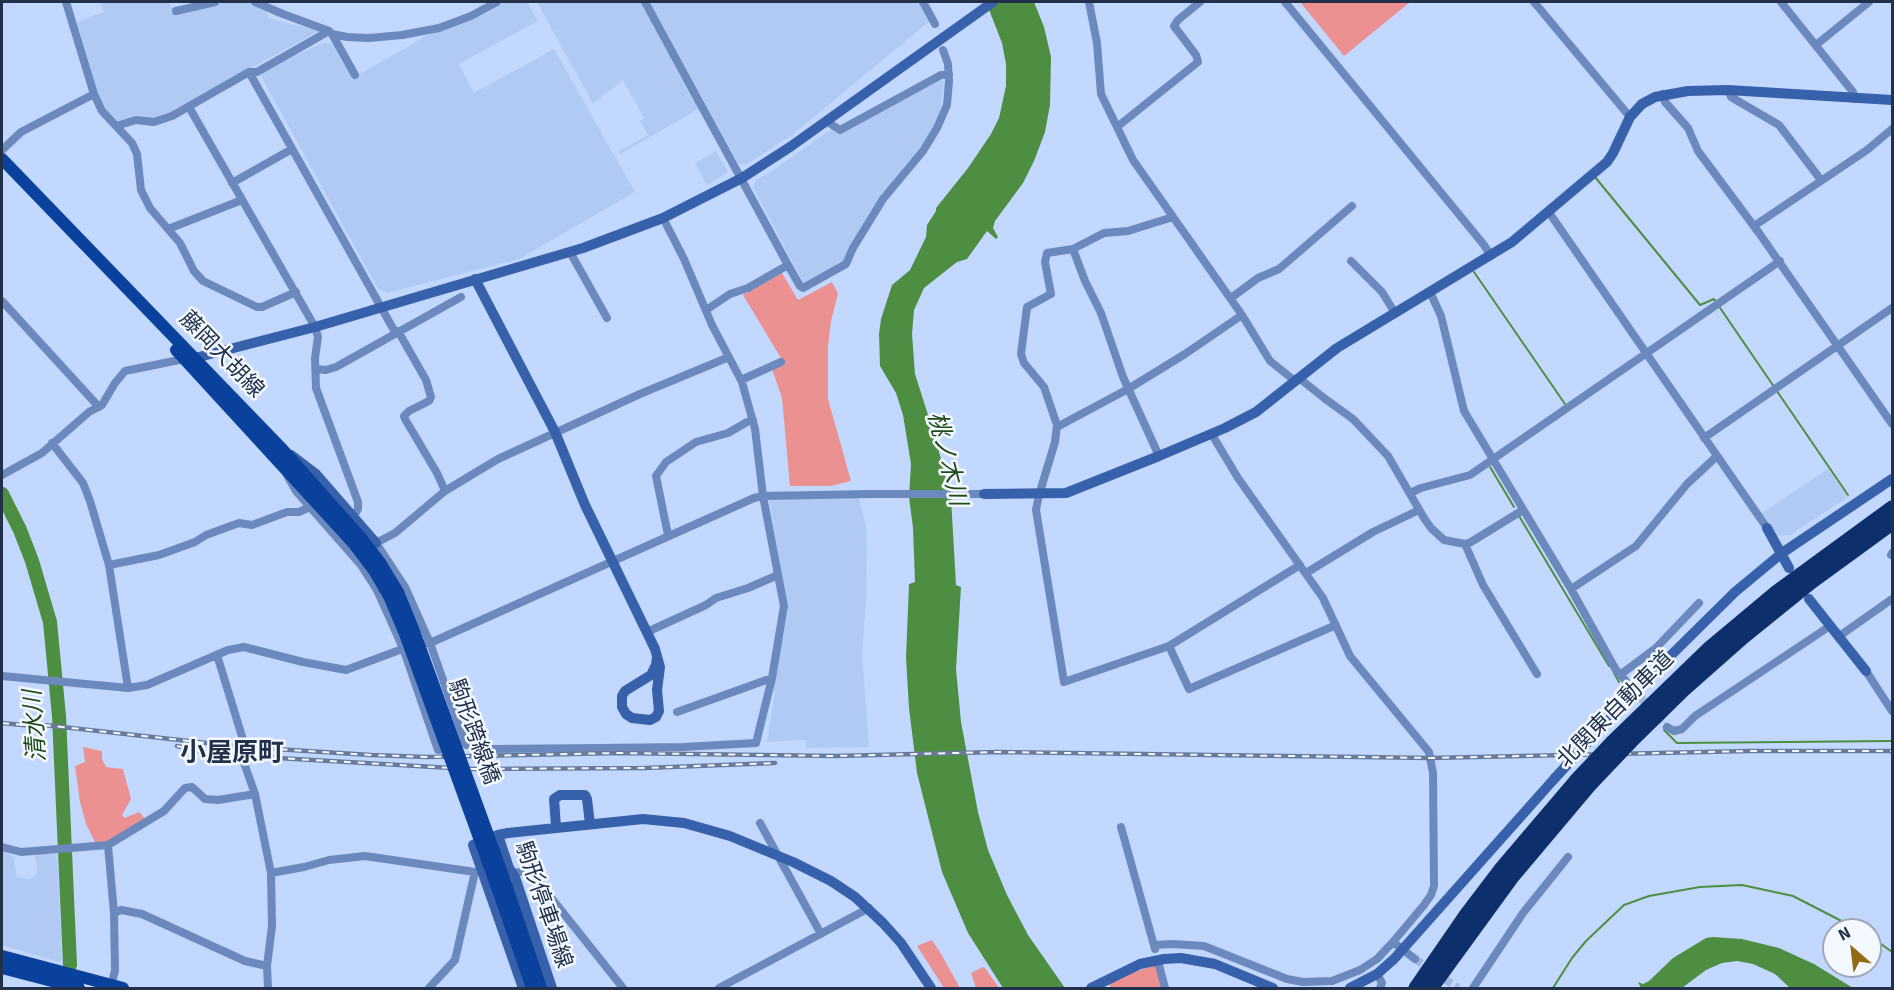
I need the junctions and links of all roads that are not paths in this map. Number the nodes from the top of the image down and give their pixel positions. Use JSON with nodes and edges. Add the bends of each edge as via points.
{"nodes":[{"id":1,"x":66,"y":2,"type":"edge"},
{"id":2,"x":215,"y":2,"type":"edge"},
{"id":3,"x":255,"y":2,"type":"edge"},
{"id":4,"x":497,"y":2,"type":"edge"},
{"id":5,"x":645,"y":2,"type":"edge"},
{"id":6,"x":923,"y":2,"type":"edge"},
{"id":7,"x":993,"y":2,"type":"edge"},
{"id":8,"x":1089,"y":2,"type":"edge"},
{"id":9,"x":1200,"y":2,"type":"edge"},
{"id":10,"x":1285,"y":2,"type":"edge"},
{"id":11,"x":1534,"y":2,"type":"edge"},
{"id":12,"x":1780,"y":2,"type":"edge"},
{"id":13,"x":1869,"y":2,"type":"edge"},
{"id":14,"x":176,"y":11,"type":"dead end"},
{"id":15,"x":935,"y":24,"type":"dead end"},
{"id":16,"x":331,"y":32,"type":"junction"},
{"id":17,"x":1816,"y":45,"type":"junction"},
{"id":18,"x":943,"y":50,"type":"dead end"},
{"id":19,"x":249,"y":72,"type":"junction"},
{"id":20,"x":949,"y":74,"type":"junction"},
{"id":21,"x":355,"y":75,"type":"dead end"},
{"id":22,"x":1728,"y":90,"type":"junction"},
{"id":23,"x":94,"y":94,"type":"junction"},
{"id":24,"x":1662,"y":94,"type":"junction"},
{"id":25,"x":1854,"y":99,"type":"junction"},
{"id":26,"x":1893,"y":100,"type":"edge"},
{"id":27,"x":189,"y":107,"type":"junction"},
{"id":28,"x":1630,"y":117,"type":"junction"},
{"id":29,"x":826,"y":121,"type":"junction"},
{"id":30,"x":116,"y":126,"type":"junction"},
{"id":31,"x":1117,"y":127,"type":"junction"},
{"id":32,"x":1893,"y":129,"type":"edge"},
{"id":33,"x":2,"y":150,"type":"edge"},
{"id":34,"x":292,"y":150,"type":"junction"},
{"id":35,"x":2,"y":159,"type":"edge"},
{"id":36,"x":2,"y":171,"type":"edge"},
{"id":37,"x":742,"y":178,"type":"junction"},
{"id":38,"x":1821,"y":180,"type":"junction"},
{"id":39,"x":232,"y":183,"type":"junction"},
{"id":40,"x":242,"y":200,"type":"junction"},
{"id":41,"x":1352,"y":206,"type":"dead end"},
{"id":42,"x":1548,"y":211,"type":"junction"},
{"id":43,"x":1173,"y":217,"type":"junction"},
{"id":44,"x":663,"y":218,"type":"junction"},
{"id":45,"x":1754,"y":226,"type":"junction"},
{"id":46,"x":168,"y":229,"type":"junction"},
{"id":47,"x":1072,"y":249,"type":"junction"},
{"id":48,"x":570,"y":252,"type":"junction"},
{"id":49,"x":1491,"y":256,"type":"junction"},
{"id":50,"x":1352,"y":261,"type":"dead end"},
{"id":51,"x":1780,"y":261,"type":"junction"},
{"id":52,"x":788,"y":265,"type":"junction"},
{"id":53,"x":475,"y":279,"type":"junction"},
{"id":54,"x":296,"y":292,"type":"junction"},
{"id":55,"x":1430,"y":292,"type":"junction"},
{"id":56,"x":461,"y":297,"type":"dead end"},
{"id":57,"x":1231,"y":298,"type":"junction"},
{"id":58,"x":2,"y":301,"type":"edge"},
{"id":59,"x":379,"y":306,"type":"junction"},
{"id":60,"x":1893,"y":308,"type":"edge"},
{"id":61,"x":706,"y":310,"type":"junction"},
{"id":62,"x":1395,"y":313,"type":"junction"},
{"id":63,"x":1242,"y":315,"type":"junction"},
{"id":64,"x":607,"y":318,"type":"dead end"},
{"id":65,"x":315,"y":327,"type":"junction"},
{"id":66,"x":397,"y":331,"type":"junction"},
{"id":67,"x":1838,"y":346,"type":"junction"},
{"id":68,"x":1646,"y":352,"type":"junction"},
{"id":69,"x":729,"y":357,"type":"junction"},
{"id":70,"x":190,"y":359,"type":"junction"},
{"id":71,"x":781,"y":362,"type":"dead end"},
{"id":72,"x":316,"y":369,"type":"junction"},
{"id":73,"x":1297,"y":379,"type":"junction"},
{"id":74,"x":741,"y":380,"type":"junction"},
{"id":75,"x":1128,"y":389,"type":"junction"},
{"id":76,"x":99,"y":408,"type":"junction"},
{"id":77,"x":753,"y":420,"type":"junction"},
{"id":78,"x":1893,"y":424,"type":"edge"},
{"id":79,"x":1057,"y":427,"type":"junction"},
{"id":80,"x":555,"y":432,"type":"junction"},
{"id":81,"x":1211,"y":434,"type":"junction"},
{"id":82,"x":1704,"y":438,"type":"junction"},
{"id":83,"x":52,"y":444,"type":"junction"},
{"id":84,"x":283,"y":450,"type":"junction"},
{"id":85,"x":1160,"y":456,"type":"junction"},
{"id":86,"x":1717,"y":456,"type":"junction"},
{"id":87,"x":1493,"y":460,"type":"junction"},
{"id":88,"x":286,"y":469,"type":"junction"},
{"id":89,"x":2,"y":475,"type":"edge"},
{"id":90,"x":1893,"y":479,"type":"edge"},
{"id":91,"x":445,"y":491,"type":"junction"},
{"id":92,"x":1410,"y":493,"type":"junction"},
{"id":93,"x":984,"y":494,"type":"joint"},
{"id":94,"x":1039,"y":495,"type":"junction"},
{"id":95,"x":763,"y":496,"type":"junction"},
{"id":96,"x":309,"y":505,"type":"junction"},
{"id":97,"x":1893,"y":508,"type":"edge"},
{"id":98,"x":1419,"y":510,"type":"junction"},
{"id":99,"x":1523,"y":510,"type":"junction"},
{"id":100,"x":354,"y":516,"type":"junction"},
{"id":101,"x":1893,"y":524,"type":"edge"},
{"id":102,"x":1767,"y":528,"type":"joint"},
{"id":103,"x":668,"y":535,"type":"junction"},
{"id":104,"x":376,"y":543,"type":"junction"},
{"id":105,"x":1465,"y":544,"type":"junction"},
{"id":106,"x":1782,"y":554,"type":"junction"},
{"id":107,"x":612,"y":561,"type":"junction"},
{"id":108,"x":109,"y":565,"type":"junction"},
{"id":109,"x":1300,"y":565,"type":"junction"},
{"id":110,"x":1789,"y":568,"type":"dead end"},
{"id":111,"x":1306,"y":573,"type":"junction"},
{"id":112,"x":778,"y":575,"type":"junction"},
{"id":113,"x":1571,"y":589,"type":"junction"},
{"id":114,"x":393,"y":594,"type":"junction"},
{"id":115,"x":1809,"y":599,"type":"dead end"},
{"id":116,"x":1893,"y":599,"type":"edge"},
{"id":117,"x":1699,"y":603,"type":"dead end"},
{"id":118,"x":1336,"y":625,"type":"junction"},
{"id":119,"x":1830,"y":626,"type":"junction"},
{"id":120,"x":647,"y":632,"type":"junction"},
{"id":121,"x":1838,"y":637,"type":"junction"},
{"id":122,"x":430,"y":643,"type":"junction"},
{"id":123,"x":1169,"y":645,"type":"junction"},
{"id":124,"x":403,"y":648,"type":"junction"},
{"id":125,"x":217,"y":655,"type":"junction"},
{"id":126,"x":657,"y":656,"type":"junction"},
{"id":127,"x":1866,"y":671,"type":"joint"},
{"id":128,"x":1537,"y":674,"type":"dead end"},
{"id":129,"x":2,"y":676,"type":"edge"},
{"id":130,"x":772,"y":678,"type":"junction"},
{"id":131,"x":128,"y":688,"type":"junction"},
{"id":132,"x":1893,"y":711,"type":"edge"},
{"id":133,"x":677,"y":712,"type":"dead end"},
{"id":134,"x":1667,"y":727,"type":"dead end"},
{"id":135,"x":244,"y":743,"type":"dead end"},
{"id":136,"x":466,"y":745,"type":"junction"},
{"id":137,"x":243,"y":760,"type":"dead end"},
{"id":138,"x":1584,"y":782,"type":"junction"},
{"id":139,"x":255,"y":794,"type":"junction"},
{"id":140,"x":760,"y":823,"type":"dead end"},
{"id":141,"x":590,"y":824,"type":"junction"},
{"id":142,"x":1121,"y":826,"type":"dead end"},
{"id":143,"x":556,"y":827,"type":"junction"},
{"id":144,"x":498,"y":835,"type":"junction"},
{"id":145,"x":108,"y":846,"type":"junction"},
{"id":146,"x":2,"y":847,"type":"edge"},
{"id":147,"x":777,"y":855,"type":"junction"},
{"id":148,"x":1568,"y":857,"type":"dead end"},
{"id":149,"x":478,"y":871,"type":"junction"},
{"id":150,"x":271,"y":873,"type":"junction"},
{"id":151,"x":514,"y":873,"type":"junction"},
{"id":152,"x":1511,"y":878,"type":"junction"},
{"id":153,"x":502,"y":889,"type":"junction"},
{"id":154,"x":869,"y":908,"type":"junction"},
{"id":155,"x":114,"y":913,"type":"junction"},
{"id":156,"x":822,"y":934,"type":"junction"},
{"id":157,"x":1394,"y":942,"type":"junction"},
{"id":158,"x":1403,"y":950,"type":"junction"},
{"id":159,"x":2,"y":956,"type":"edge"},
{"id":160,"x":1415,"y":959,"type":"tunnel mouth"},
{"id":161,"x":1159,"y":965,"type":"dead end"},
{"id":162,"x":267,"y":966,"type":"junction"},
{"id":163,"x":2,"y":968,"type":"edge"},
{"id":164,"x":1377,"y":974,"type":"junction"},
{"id":165,"x":1096,"y":986,"type":"edge"},
{"id":166,"x":117,"y":987,"type":"edge"},
{"id":167,"x":79,"y":988,"type":"edge"},
{"id":168,"x":268,"y":988,"type":"edge"},
{"id":169,"x":429,"y":988,"type":"edge"},
{"id":170,"x":522,"y":988,"type":"edge"},
{"id":171,"x":532,"y":988,"type":"edge"},
{"id":172,"x":542,"y":988,"type":"edge"},
{"id":173,"x":552,"y":988,"type":"edge"},
{"id":174,"x":623,"y":988,"type":"edge"},
{"id":175,"x":719,"y":988,"type":"edge"},
{"id":176,"x":931,"y":988,"type":"edge"},
{"id":177,"x":1165,"y":988,"type":"edge"},
{"id":178,"x":1273,"y":988,"type":"edge"},
{"id":179,"x":1350,"y":988,"type":"edge"},
{"id":180,"x":1380,"y":988,"type":"edge"},
{"id":181,"x":1416,"y":988,"type":"edge"},
{"id":182,"x":1431,"y":988,"type":"edge"},
{"id":183,"x":1440,"y":988,"type":"edge"},
{"id":184,"x":1473,"y":988,"type":"edge"}],
"edges":[{"from":1,"to":23,"type":"street"},
{"from":2,"to":14,"type":"street"},
{"from":3,"to":16,"type":"street"},
{"from":4,"to":16,"type":"street","via":[[471,16],[425,31],[369,38]]},
{"from":5,"to":37,"type":"street"},
{"from":6,"to":15,"type":"street"},
{"from":7,"to":29,"type":"street"},
{"from":8,"to":31,"type":"street","via":[[1101,94]]},
{"from":9,"to":31,"type":"street","via":[[1174,26],[1198,62]]},
{"from":10,"to":49,"type":"street"},
{"from":11,"to":28,"type":"street"},
{"from":12,"to":17,"type":"street"},
{"from":13,"to":17,"type":"street"},
{"from":16,"to":19,"type":"street","via":[[257,72]]},
{"from":16,"to":21,"type":"street"},
{"from":17,"to":25,"type":"street","via":[[1853,92]]},
{"from":18,"to":20,"type":"street"},
{"from":19,"to":27,"type":"street"},
{"from":19,"to":34,"type":"street"},
{"from":20,"to":29,"type":"street","via":[[840,130]]},
{"from":20,"to":52,"type":"street","via":[[947,105],[937,128],[883,200],[846,264],[803,288]]},
{"from":22,"to":24,"type":"street"},
{"from":22,"to":25,"type":"street"},
{"from":22,"to":38,"type":"street","via":[[1731,97],[1779,125]]},
{"from":23,"to":30,"type":"street","via":[[102,111]]},
{"from":23,"to":33,"type":"street","via":[[21,132]]},
{"from":24,"to":28,"type":"street","via":[[1649,99]]},
{"from":24,"to":45,"type":"street","via":[[1688,128],[1698,151]]},
{"from":25,"to":26,"type":"street"},
{"from":27,"to":30,"type":"street","via":[[154,122],[136,120]]},
{"from":27,"to":39,"type":"street"},
{"from":28,"to":42,"type":"street","via":[[1607,162]]},
{"from":29,"to":37,"type":"street"},
{"from":30,"to":46,"type":"street","via":[[137,154],[141,190],[150,208]]},
{"from":31,"to":43,"type":"street","via":[[1133,160]]},
{"from":32,"to":38,"type":"street"},
{"from":34,"to":39,"type":"street"},
{"from":34,"to":59,"type":"street"},
{"from":35,"to":70,"type":"main road","name":"藤岡大胡線"},
{"from":36,"to":70,"type":"main road","name":"藤岡大胡線"},
{"from":37,"to":44,"type":"street"},
{"from":37,"to":52,"type":"street"},
{"from":38,"to":45,"type":"street"},
{"from":39,"to":40,"type":"street"},
{"from":40,"to":46,"type":"street"},
{"from":40,"to":54,"type":"street"},
{"from":41,"to":57,"type":"street","via":[[1279,269],[1258,278]]},
{"from":42,"to":49,"type":"street"},
{"from":42,"to":68,"type":"street"},
{"from":43,"to":47,"type":"street","via":[[1128,231],[1104,233]]},
{"from":43,"to":57,"type":"street"},
{"from":44,"to":48,"type":"street"},
{"from":44,"to":61,"type":"street"},
{"from":45,"to":51,"type":"street"},
{"from":46,"to":54,"type":"street","via":[[203,280],[260,307]]},
{"from":47,"to":75,"type":"street","via":[[1101,313]]},
{"from":47,"to":79,"type":"street","via":[[1047,253],[1051,294],[1027,307],[1021,350],[1024,363],[1044,387]]},
{"from":48,"to":53,"type":"street"},
{"from":48,"to":64,"type":"street"},
{"from":49,"to":55,"type":"street"},
{"from":50,"to":62,"type":"street","via":[[1382,292]]},
{"from":51,"to":67,"type":"street"},
{"from":51,"to":68,"type":"street"},
{"from":52,"to":61,"type":"street"},
{"from":53,"to":59,"type":"street"},
{"from":53,"to":80,"type":"street"},
{"from":54,"to":65,"type":"street"},
{"from":55,"to":62,"type":"street"},
{"from":55,"to":87,"type":"street","via":[[1442,316],[1464,411]]},
{"from":56,"to":66,"type":"street"},
{"from":57,"to":63,"type":"street"},
{"from":58,"to":76,"type":"street"},
{"from":59,"to":65,"type":"street"},
{"from":59,"to":66,"type":"street"},
{"from":60,"to":67,"type":"street"},
{"from":61,"to":69,"type":"street"},
{"from":62,"to":73,"type":"street","via":[[1337,348]]},
{"from":63,"to":73,"type":"street","via":[[1270,361]]},
{"from":63,"to":75,"type":"street"},
{"from":65,"to":70,"type":"street"},
{"from":65,"to":72,"type":"street"},
{"from":66,"to":72,"type":"street","via":[[331,369]]},
{"from":66,"to":91,"type":"street","via":[[426,380],[431,397],[404,416]]},
{"from":67,"to":78,"type":"street"},
{"from":67,"to":82,"type":"street"},
{"from":68,"to":82,"type":"street"},
{"from":68,"to":87,"type":"street"},
{"from":69,"to":74,"type":"street"},
{"from":69,"to":80,"type":"street"},
{"from":70,"to":76,"type":"street","via":[[125,371]]},
{"from":70,"to":84,"type":"main road","name":"藤岡大胡線"},
{"from":70,"to":88,"type":"main road","name":"藤岡大胡線"},
{"from":71,"to":74,"type":"street"},
{"from":72,"to":100,"type":"street","via":[[316,388],[358,502]]},
{"from":73,"to":81,"type":"street","via":[[1257,412]]},
{"from":73,"to":92,"type":"street","via":[[1362,427],[1388,456]]},
{"from":74,"to":77,"type":"street"},
{"from":75,"to":79,"type":"street"},
{"from":75,"to":85,"type":"street"},
{"from":76,"to":83,"type":"street"},
{"from":77,"to":95,"type":"street"},
{"from":77,"to":103,"type":"street","via":[[728,433],[696,442],[666,462],[656,476]]},
{"from":79,"to":94,"type":"street"},
{"from":80,"to":91,"type":"street","via":[[498,459]]},
{"from":80,"to":107,"type":"street"},
{"from":81,"to":85,"type":"street"},
{"from":81,"to":109,"type":"street"},
{"from":82,"to":86,"type":"street"},
{"from":83,"to":89,"type":"street"},
{"from":83,"to":108,"type":"street","via":[[83,483]]},
{"from":84,"to":100,"type":"street","via":[[316,474]]},
{"from":84,"to":114,"type":"main road","name":"藤岡大胡線","via":[[362,539],[381,564]]},
{"from":85,"to":94,"type":"street","via":[[1066,493]]},
{"from":86,"to":102,"type":"street"},
{"from":86,"to":113,"type":"street","via":[[1687,484],[1636,546]]},
{"from":87,"to":92,"type":"street","via":[[1467,477]]},
{"from":87,"to":99,"type":"street"},
{"from":88,"to":96,"type":"street","via":[[291,484]]},
{"from":88,"to":114,"type":"main road","name":"藤岡大胡線"},
{"from":90,"to":106,"type":"street"},
{"from":91,"to":104,"type":"street","via":[[395,533]]},
{"from":92,"to":98,"type":"street"},
{"from":93,"to":94,"type":"street"},
{"from":93,"to":95,"type":"street"},
{"from":94,"to":123,"type":"street","via":[[1036,510],[1064,682]]},
{"from":95,"to":103,"type":"street"},
{"from":95,"to":112,"type":"street"},
{"from":96,"to":108,"type":"street","via":[[299,512],[287,512],[252,525],[239,523],[159,555]]},
{"from":96,"to":124,"type":"street","via":[[361,565]]},
{"from":97,"to":138,"type":"highway","name":"北関東自動車道","bridge":true,"via":[[1806,570],[1718,641],[1612,742]]},
{"from":98,"to":105,"type":"street","via":[[1444,540]]},
{"from":98,"to":111,"type":"street","via":[[1373,532]]},
{"from":99,"to":105,"type":"street"},
{"from":99,"to":113,"type":"street"},
{"from":100,"to":104,"type":"street"},
{"from":101,"to":138,"type":"highway","name":"北関東自動車道","bridge":true,"via":[[1743,636]]},
{"from":102,"to":106,"type":"street"},
{"from":103,"to":107,"type":"street"},
{"from":104,"to":122,"type":"street","via":[[405,587]]},
{"from":105,"to":128,"type":"street","via":[[1483,585]]},
{"from":106,"to":110,"type":"street"},
{"from":106,"to":158,"type":"street","bridge":true,"via":[[1710,616],[1588,741]]},
{"from":107,"to":120,"type":"street"},
{"from":107,"to":122,"type":"street"},
{"from":108,"to":131,"type":"street"},
{"from":109,"to":111,"type":"street"},
{"from":109,"to":123,"type":"street"},
{"from":111,"to":118,"type":"street"},
{"from":112,"to":120,"type":"street","via":[[716,598]]},
{"from":112,"to":130,"type":"street","via":[[784,617]]},
{"from":113,"to":117,"type":"street","via":[[1622,678]]},
{"from":114,"to":153,"type":"main road","name":"駒形跨線橋","bridge":true,"via":[[414,631]]},
{"from":115,"to":119,"type":"street"},
{"from":116,"to":121,"type":"street"},
{"from":118,"to":123,"type":"street","via":[[1189,690]]},
{"from":118,"to":157,"type":"street","via":[[1350,656],[1431,758],[1433,891]]},
{"from":119,"to":121,"type":"street"},
{"from":119,"to":134,"type":"street","via":[[1695,716],[1682,729],[1674,731]]},
{"from":120,"to":126,"type":"street"},
{"from":121,"to":127,"type":"street"},
{"from":122,"to":124,"type":"street"},
{"from":122,"to":136,"type":"street"},
{"from":124,"to":125,"type":"street","via":[[346,670],[244,647]]},
{"from":124,"to":136,"type":"street","via":[[438,750]]},
{"from":125,"to":131,"type":"street","via":[[147,685]]},
{"from":125,"to":135,"type":"street"},
{"from":126,"to":126,"type":"street","via":[[659,711],[653,719],[636,720],[626,714],[622,696],[651,675]]},
{"from":127,"to":132,"type":"street"},
{"from":129,"to":131,"type":"street"},
{"from":130,"to":133,"type":"street"},
{"from":130,"to":136,"type":"street","via":[[756,743],[752,744],[491,749],[483,744]]},
{"from":137,"to":139,"type":"street"},
{"from":138,"to":152,"type":"highway","name":"北関東自動車道"},
{"from":138,"to":181,"type":"highway","name":"北関東自動車道","via":[[1502,868]]},
{"from":139,"to":145,"type":"street","via":[[205,800],[192,787],[185,788],[164,811]]},
{"from":139,"to":150,"type":"street"},
{"from":140,"to":147,"type":"street"},
{"from":141,"to":143,"type":"street","name":"駒形停車場線"},
{"from":141,"to":143,"type":"street","via":[[585,795],[560,795],[555,799]]},
{"from":141,"to":147,"type":"street","name":"駒形停車場線","via":[[671,821],[730,836]]},
{"from":142,"to":157,"type":"street","via":[[1154,948],[1173,944],[1204,946],[1278,976],[1318,982],[1360,970]]},
{"from":143,"to":144,"type":"street","name":"駒形停車場線"},
{"from":144,"to":149,"type":"street","name":"駒形停車場線","via":[[473,845]]},
{"from":144,"to":151,"type":"street","name":"駒形停車場線"},
{"from":145,"to":146,"type":"street","via":[[21,852]]},
{"from":145,"to":155,"type":"street"},
{"from":147,"to":154,"type":"street","name":"駒形停車場線","via":[[831,881]]},
{"from":147,"to":156,"type":"street"},
{"from":148,"to":184,"type":"street","via":[[1523,913]]},
{"from":149,"to":150,"type":"street","via":[[365,856]]},
{"from":149,"to":169,"type":"street","via":[[455,960]]},
{"from":149,"to":170,"type":"street","name":"駒形停車場線"},
{"from":150,"to":162,"type":"street"},
{"from":151,"to":173,"type":"street","name":"駒形停車場線"},
{"from":151,"to":174,"type":"street","via":[[525,871],[537,880]]},
{"from":152,"to":182,"type":"highway","name":"北関東自動車道"},
{"from":152,"to":183,"type":"highway"},
{"from":153,"to":171,"type":"main road"},
{"from":153,"to":172,"type":"main road"},
{"from":154,"to":156,"type":"street"},
{"from":154,"to":176,"type":"street","name":"駒形停車場線","via":[[901,943]]},
{"from":155,"to":162,"type":"street","via":[[121,910],[142,914],[245,961]]},
{"from":155,"to":166,"type":"street"},
{"from":156,"to":175,"type":"street"},
{"from":157,"to":158,"type":"street"},
{"from":158,"to":160,"type":"street"},
{"from":158,"to":164,"type":"street"},
{"from":159,"to":166,"type":"main road"},
{"from":161,"to":177,"type":"street"},
{"from":162,"to":168,"type":"street"},
{"from":163,"to":167,"type":"main road"},
{"from":164,"to":179,"type":"street"},
{"from":164,"to":180,"type":"street","via":[[1382,983]]},
{"from":165,"to":178,"type":"street","via":[[1144,963],[1181,958],[1215,964]]}]}
